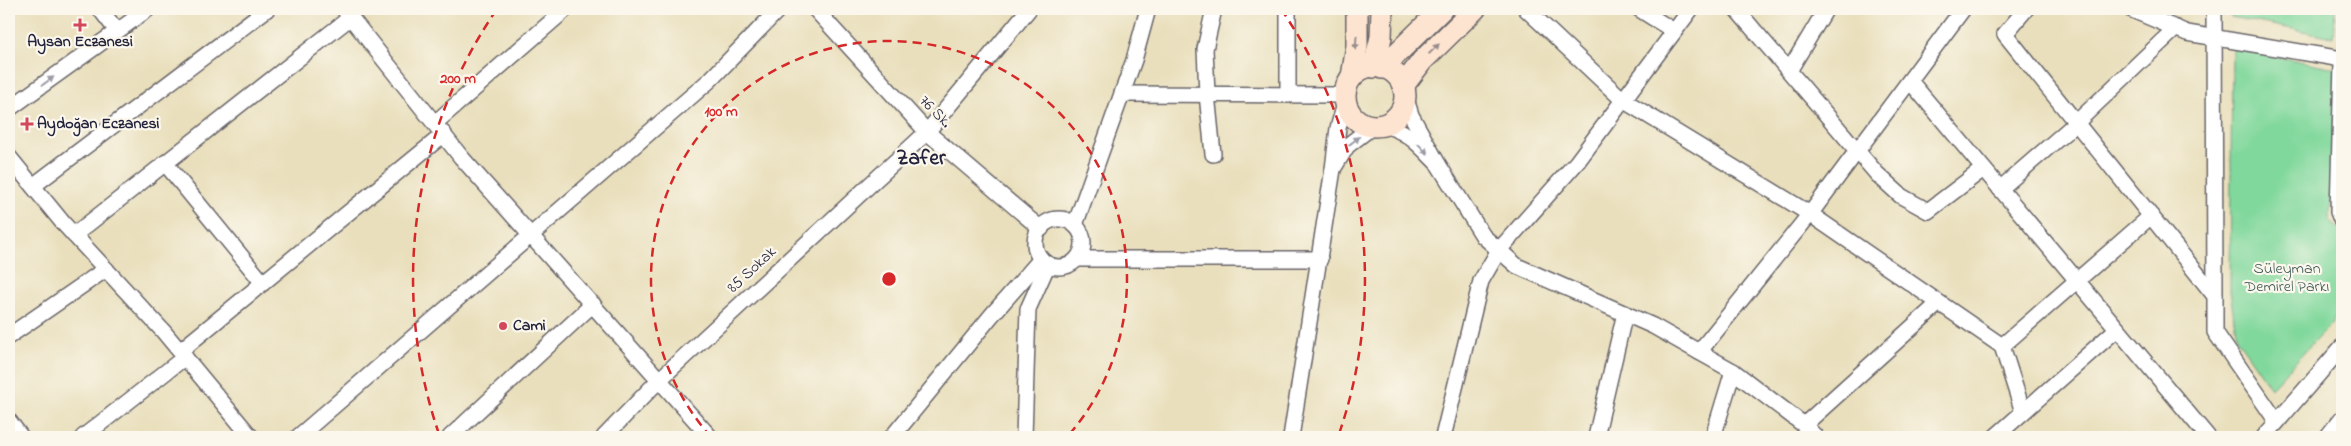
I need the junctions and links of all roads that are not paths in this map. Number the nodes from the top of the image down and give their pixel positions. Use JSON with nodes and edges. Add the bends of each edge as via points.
{"nodes":[{"id":1,"x":100,"y":9,"type":"edge"},
{"id":2,"x":148,"y":9,"type":"edge"},
{"id":3,"x":267,"y":9,"type":"edge"},
{"id":4,"x":566,"y":9,"type":"edge"},
{"id":5,"x":779,"y":9,"type":"edge"},
{"id":6,"x":815,"y":9,"type":"edge"},
{"id":7,"x":1029,"y":9,"type":"edge"},
{"id":8,"x":1148,"y":9,"type":"edge"},
{"id":9,"x":1214,"y":9,"type":"edge"},
{"id":10,"x":1288,"y":9,"type":"edge"},
{"id":11,"x":1357,"y":9,"type":"edge"},
{"id":12,"x":1382,"y":9,"type":"edge"},
{"id":13,"x":1442,"y":9,"type":"edge"},
{"id":14,"x":1475,"y":9,"type":"edge"},
{"id":15,"x":1526,"y":9,"type":"edge"},
{"id":16,"x":1639,"y":9,"type":"edge"},
{"id":17,"x":1691,"y":9,"type":"edge"},
{"id":18,"x":1736,"y":9,"type":"edge"},
{"id":19,"x":1826,"y":9,"type":"edge"},
{"id":20,"x":1963,"y":9,"type":"edge"},
{"id":21,"x":2026,"y":9,"type":"edge"},
{"id":22,"x":2130,"y":9,"type":"edge"},
{"id":23,"x":2214,"y":9,"type":"edge"},
{"id":24,"x":347,"y":13,"type":"edge"},
{"id":25,"x":2176,"y":28,"type":"junction"},
{"id":26,"x":118,"y":31,"type":"junction"},
{"id":27,"x":1674,"y":31,"type":"junction"},
{"id":28,"x":2213,"y":38,"type":"junction"},
{"id":29,"x":2342,"y":59,"type":"edge"},
{"id":30,"x":2342,"y":64,"type":"edge"},
{"id":31,"x":1378,"y":67,"type":"junction"},
{"id":32,"x":1790,"y":71,"type":"junction"},
{"id":33,"x":1910,"y":81,"type":"junction"},
{"id":34,"x":1404,"y":91,"type":"junction"},
{"id":35,"x":1347,"y":92,"type":"junction"},
{"id":36,"x":1122,"y":94,"type":"junction"},
{"id":37,"x":1207,"y":94,"type":"junction"},
{"id":38,"x":1288,"y":94,"type":"junction"},
{"id":39,"x":1623,"y":100,"type":"junction"},
{"id":40,"x":9,"y":109,"type":"edge"},
{"id":41,"x":2076,"y":123,"type":"junction"},
{"id":42,"x":1377,"y":126,"type":"junction"},
{"id":43,"x":439,"y":129,"type":"junction"},
{"id":44,"x":927,"y":132,"type":"junction"},
{"id":45,"x":1858,"y":150,"type":"junction"},
{"id":46,"x":1212,"y":154,"type":"dead end"},
{"id":47,"x":9,"y":157,"type":"edge"},
{"id":48,"x":165,"y":163,"type":"junction"},
{"id":49,"x":1438,"y":164,"type":"junction"},
{"id":50,"x":1333,"y":169,"type":"junction"},
{"id":51,"x":1983,"y":169,"type":"junction"},
{"id":52,"x":33,"y":186,"type":"junction"},
{"id":53,"x":2000,"y":189,"type":"junction"},
{"id":54,"x":1810,"y":214,"type":"junction"},
{"id":55,"x":2151,"y":216,"type":"junction"},
{"id":56,"x":2342,"y":222,"type":"edge"},
{"id":57,"x":1075,"y":225,"type":"junction"},
{"id":58,"x":1041,"y":229,"type":"junction"},
{"id":59,"x":74,"y":235,"type":"junction"},
{"id":60,"x":532,"y":236,"type":"junction"},
{"id":61,"x":1499,"y":250,"type":"junction"},
{"id":62,"x":1077,"y":259,"type":"junction"},
{"id":63,"x":1320,"y":259,"type":"junction"},
{"id":64,"x":1044,"y":261,"type":"junction"},
{"id":65,"x":106,"y":269,"type":"junction"},
{"id":66,"x":2076,"y":280,"type":"junction"},
{"id":67,"x":263,"y":283,"type":"junction"},
{"id":68,"x":2215,"y":296,"type":"junction"},
{"id":69,"x":1939,"y":303,"type":"junction"},
{"id":70,"x":593,"y":304,"type":"junction"},
{"id":71,"x":1625,"y":313,"type":"junction"},
{"id":72,"x":2117,"y":329,"type":"junction"},
{"id":73,"x":9,"y":336,"type":"edge"},
{"id":74,"x":2002,"y":346,"type":"junction"},
{"id":75,"x":2342,"y":347,"type":"edge"},
{"id":76,"x":1699,"y":352,"type":"junction"},
{"id":77,"x":182,"y":354,"type":"junction"},
{"id":78,"x":1733,"y":371,"type":"junction"},
{"id":79,"x":660,"y":380,"type":"junction"},
{"id":80,"x":2023,"y":412,"type":"junction"},
{"id":81,"x":2342,"y":418,"type":"edge"},
{"id":82,"x":9,"y":421,"type":"edge"},
{"id":83,"x":2277,"y":422,"type":"junction"},
{"id":84,"x":1804,"y":425,"type":"junction"},
{"id":85,"x":21,"y":437,"type":"edge"},
{"id":86,"x":83,"y":437,"type":"edge"},
{"id":87,"x":251,"y":437,"type":"edge"},
{"id":88,"x":298,"y":437,"type":"edge"},
{"id":89,"x":450,"y":437,"type":"edge"},
{"id":90,"x":604,"y":437,"type":"edge"},
{"id":91,"x":710,"y":437,"type":"edge"},
{"id":92,"x":892,"y":437,"type":"edge"},
{"id":93,"x":1024,"y":437,"type":"edge"},
{"id":94,"x":1030,"y":437,"type":"edge"},
{"id":95,"x":1291,"y":437,"type":"edge"},
{"id":96,"x":1443,"y":437,"type":"edge"},
{"id":97,"x":1596,"y":437,"type":"edge"},
{"id":98,"x":1713,"y":437,"type":"edge"},
{"id":99,"x":1816,"y":437,"type":"edge"},
{"id":100,"x":1994,"y":437,"type":"edge"},
{"id":101,"x":2208,"y":437,"type":"edge"},
{"id":102,"x":2264,"y":437,"type":"edge"},
{"id":103,"x":2327,"y":437,"type":"edge"}],
"edges":[{"from":1,"to":26,"type":"street"},
{"from":2,"to":26,"type":"street"},
{"from":3,"to":52,"type":"street"},
{"from":4,"to":43,"type":"street"},
{"from":5,"to":60,"type":"street","via":[[710,80]]},
{"from":6,"to":44,"type":"street","name":"76 Sk."},
{"from":7,"to":44,"type":"street","name":"85 Sokak"},
{"from":8,"to":36,"type":"street"},
{"from":9,"to":37,"type":"street","via":[[1206,49]]},
{"from":10,"to":38,"type":"street"},
{"from":11,"to":35,"type":"street","one_way":true,"via":[[1356,46]]},
{"from":12,"to":31,"type":"street"},
{"from":13,"to":31,"type":"street"},
{"from":34,"to":14,"type":"street","one_way":true,"via":[[1422,60]]},
{"from":15,"to":39,"type":"street"},
{"from":16,"to":27,"type":"street"},
{"from":17,"to":27,"type":"street"},
{"from":18,"to":32,"type":"street"},
{"from":19,"to":32,"type":"street"},
{"from":20,"to":33,"type":"street"},
{"from":21,"to":41,"type":"street","via":[[2004,34]]},
{"from":22,"to":25,"type":"street"},
{"from":23,"to":28,"type":"street"},
{"from":24,"to":43,"type":"street"},
{"from":24,"to":48,"type":"street"},
{"from":25,"to":28,"type":"street"},
{"from":25,"to":41,"type":"street"},
{"from":40,"to":26,"type":"street","one_way":true},
{"from":27,"to":39,"type":"street"},
{"from":28,"to":29,"type":"street"},
{"from":28,"to":68,"type":"street"},
{"from":30,"to":56,"type":"street","via":[[2338,212]]},
{"from":31,"to":34,"type":"street","via":[[1397,77]]},
{"from":31,"to":35,"type":"street","via":[[1360,71]]},
{"from":32,"to":45,"type":"street"},
{"from":33,"to":45,"type":"street"},
{"from":33,"to":51,"type":"street"},
{"from":34,"to":42,"type":"street","via":[[1403,106],[1398,116]]},
{"from":34,"to":49,"type":"street","via":[[1414,122]]},
{"from":35,"to":38,"type":"street"},
{"from":35,"to":42,"type":"street","via":[[1355,120]]},
{"from":35,"to":50,"type":"street"},
{"from":36,"to":37,"type":"street"},
{"from":36,"to":57,"type":"street"},
{"from":37,"to":38,"type":"street"},
{"from":37,"to":46,"type":"street"},
{"from":39,"to":54,"type":"street"},
{"from":39,"to":61,"type":"street","via":[[1577,162]]},
{"from":41,"to":53,"type":"street"},
{"from":41,"to":55,"type":"street"},
{"from":42,"to":49,"type":"street","one_way":true,"via":[[1396,128],[1413,138]]},
{"from":50,"to":42,"type":"street","one_way":true,"via":[[1347,146]]},
{"from":43,"to":60,"type":"street"},
{"from":43,"to":67,"type":"street"},
{"from":44,"to":58,"type":"street","name":"76 Sk."},
{"from":44,"to":79,"type":"street","name":"85 Sokak"},
{"from":45,"to":51,"type":"street","via":[[1877,174],[1901,196],[1928,211]]},
{"from":45,"to":54,"type":"street"},
{"from":47,"to":52,"type":"street"},
{"from":48,"to":59,"type":"street"},
{"from":48,"to":67,"type":"street"},
{"from":49,"to":61,"type":"street","via":[[1483,236]]},
{"from":50,"to":63,"type":"street"},
{"from":51,"to":53,"type":"street"},
{"from":52,"to":59,"type":"street"},
{"from":53,"to":66,"type":"street"},
{"from":54,"to":69,"type":"street"},
{"from":54,"to":76,"type":"street"},
{"from":55,"to":66,"type":"street"},
{"from":55,"to":68,"type":"street"},
{"from":57,"to":58,"type":"street","via":[[1054,220]]},
{"from":57,"to":62,"type":"street","via":[[1083,245]]},
{"from":58,"to":64,"type":"street","via":[[1036,244]]},
{"from":59,"to":65,"type":"street"},
{"from":60,"to":70,"type":"street"},
{"from":60,"to":88,"type":"street"},
{"from":61,"to":71,"type":"street","via":[[1517,266]]},
{"from":61,"to":96,"type":"street","via":[[1481,281]]},
{"from":62,"to":63,"type":"street"},
{"from":62,"to":64,"type":"street","via":[[1064,267]]},
{"from":63,"to":95,"type":"street"},
{"from":64,"to":92,"type":"street","via":[[991,316]]},
{"from":64,"to":93,"type":"street","via":[[1028,309]]},
{"from":65,"to":73,"type":"street"},
{"from":65,"to":77,"type":"street"},
{"from":66,"to":72,"type":"street"},
{"from":66,"to":74,"type":"street"},
{"from":67,"to":77,"type":"street"},
{"from":68,"to":83,"type":"street","via":[[2215,332]]},
{"from":69,"to":74,"type":"street"},
{"from":69,"to":84,"type":"street"},
{"from":70,"to":79,"type":"street"},
{"from":70,"to":89,"type":"street"},
{"from":71,"to":76,"type":"street"},
{"from":71,"to":97,"type":"street"},
{"from":72,"to":80,"type":"street"},
{"from":72,"to":101,"type":"street"},
{"from":74,"to":80,"type":"street"},
{"from":75,"to":83,"type":"street"},
{"from":76,"to":78,"type":"street"},
{"from":77,"to":86,"type":"street"},
{"from":77,"to":87,"type":"street"},
{"from":78,"to":84,"type":"street"},
{"from":78,"to":98,"type":"street"},
{"from":79,"to":90,"type":"street","name":"85 Sokak"},
{"from":79,"to":91,"type":"street"},
{"from":80,"to":100,"type":"street"},
{"from":81,"to":103,"type":"street"},
{"from":82,"to":85,"type":"street"},
{"from":83,"to":102,"type":"street"},
{"from":84,"to":99,"type":"street"},
{"from":93,"to":94,"type":"street"}]}
